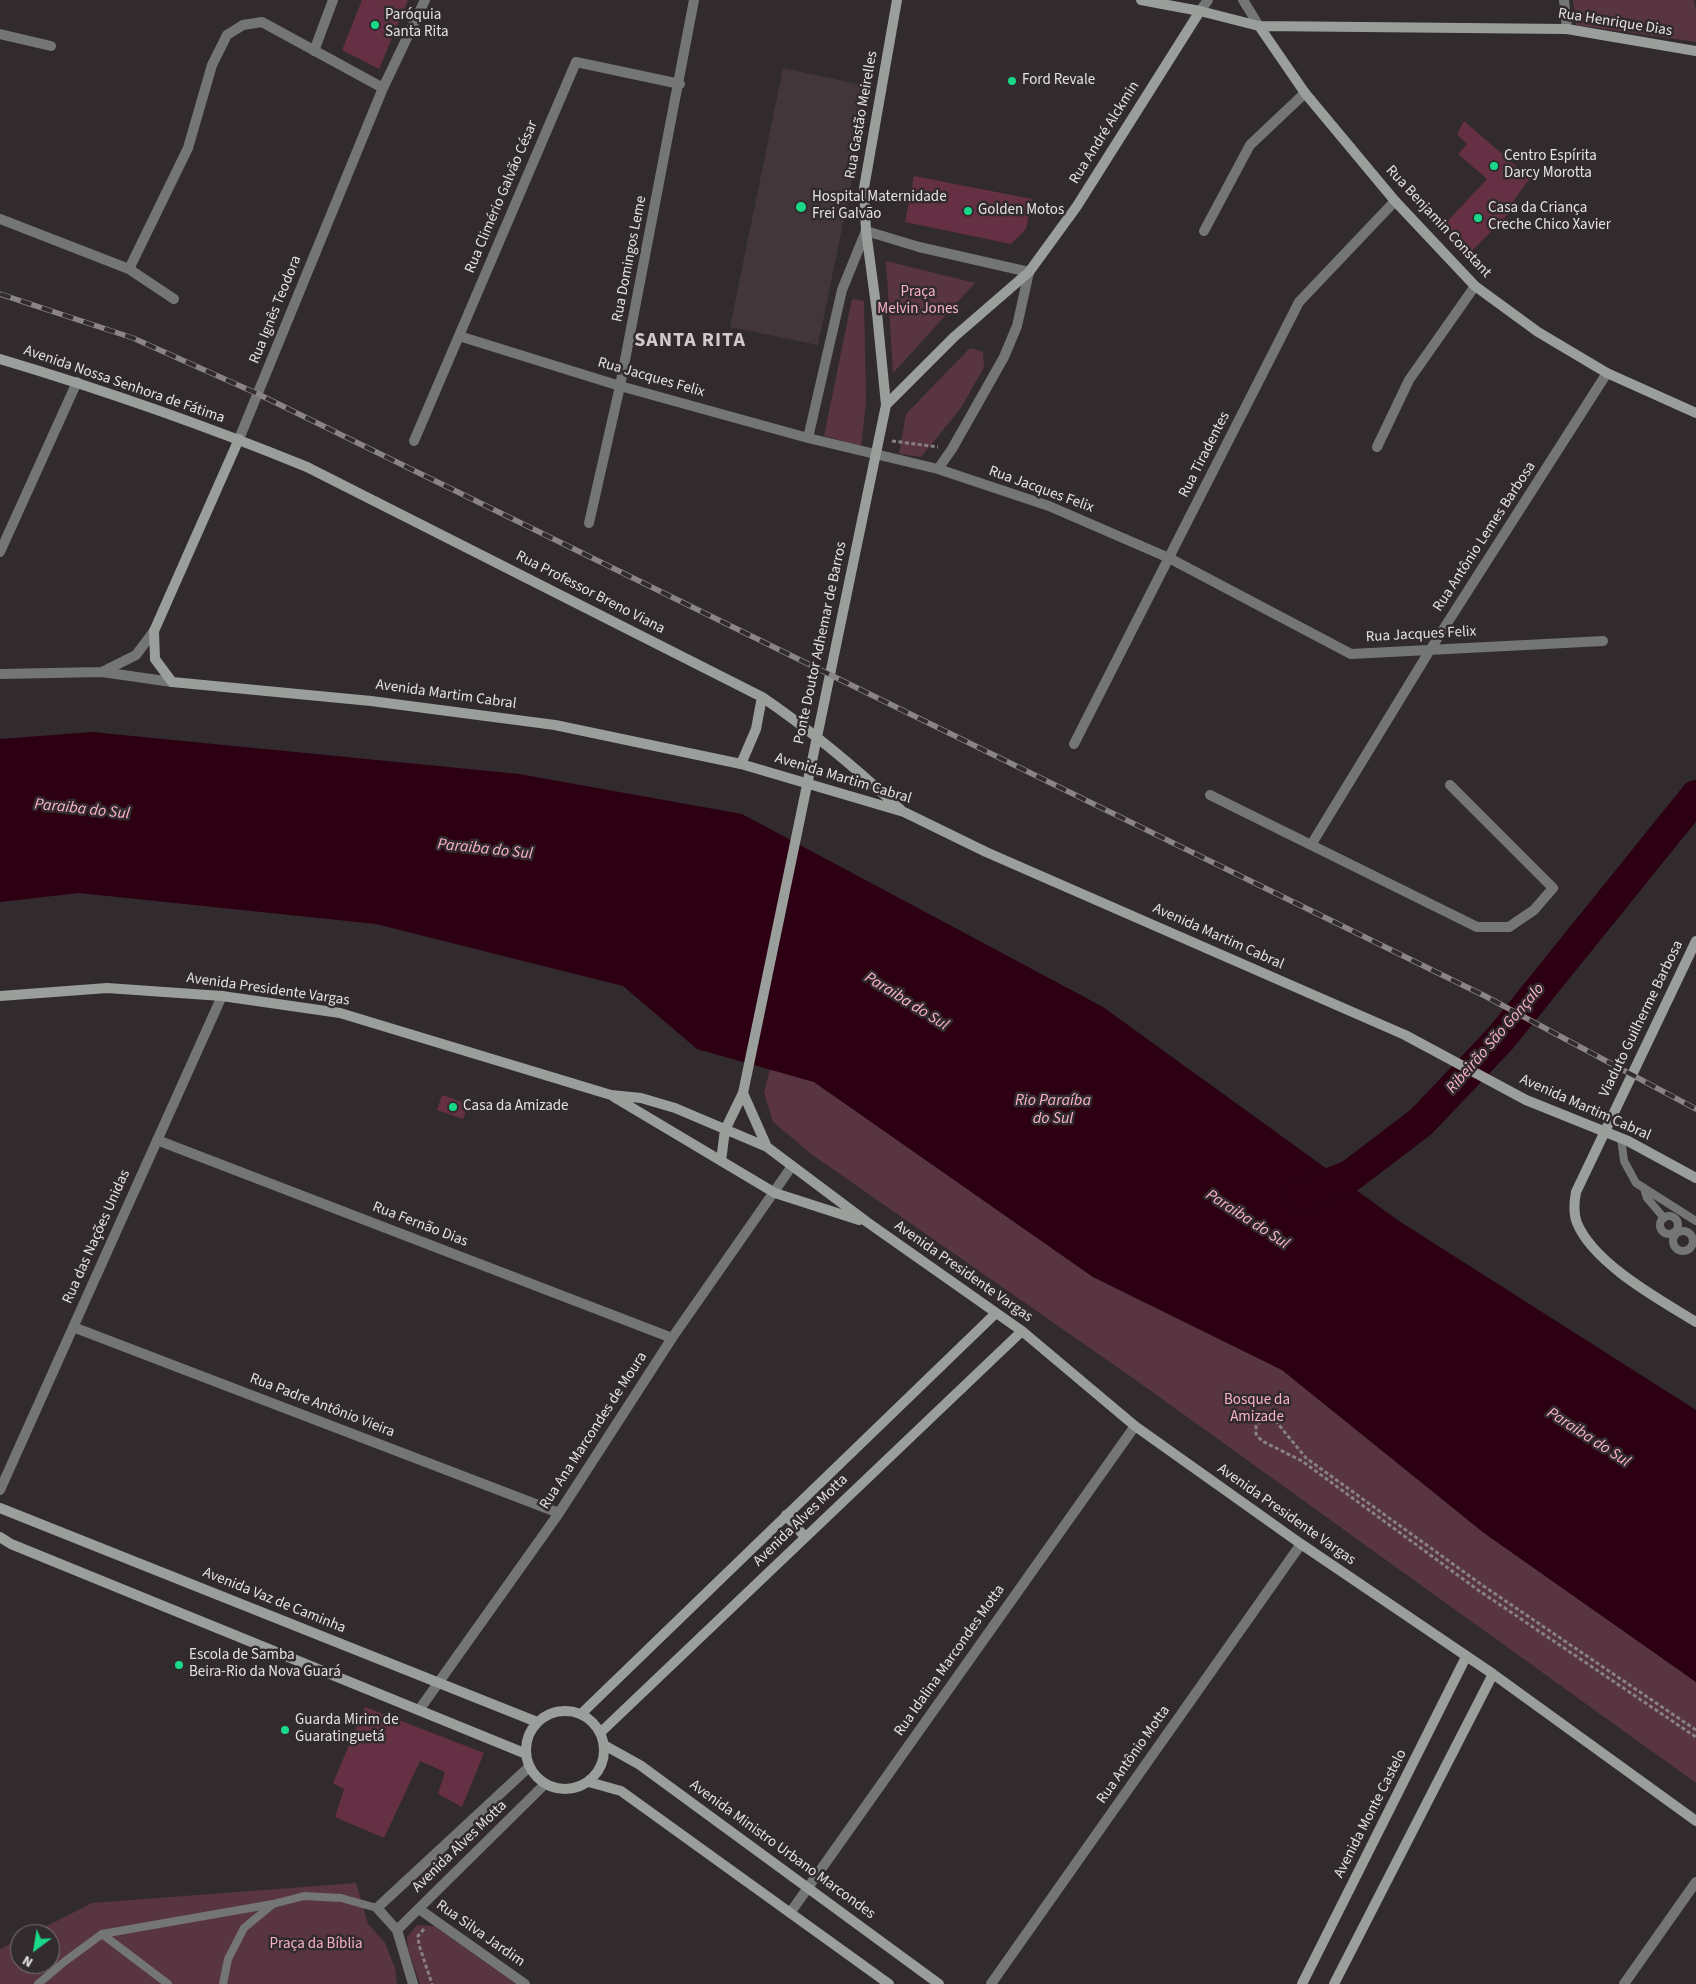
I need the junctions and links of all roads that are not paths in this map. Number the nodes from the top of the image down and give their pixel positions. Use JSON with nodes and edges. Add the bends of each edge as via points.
{"nodes":[{"id":1,"x":333,"y":0,"type":"edge"},
{"id":2,"x":425,"y":0,"type":"edge"},
{"id":3,"x":694,"y":0,"type":"edge"},
{"id":4,"x":897,"y":0,"type":"edge"},
{"id":5,"x":1141,"y":0,"type":"edge"},
{"id":6,"x":1208,"y":0,"type":"edge"},
{"id":7,"x":1243,"y":0,"type":"edge"},
{"id":8,"x":1564,"y":0,"type":"edge"},
{"id":9,"x":1200,"y":11,"type":"junction"},
{"id":10,"x":1259,"y":26,"type":"junction"},
{"id":11,"x":1567,"y":28,"type":"junction"},
{"id":12,"x":0,"y":34,"type":"edge"},
{"id":13,"x":50,"y":46,"type":"dead end"},
{"id":14,"x":314,"y":50,"type":"junction"},
{"id":15,"x":1696,"y":51,"type":"edge"},
{"id":16,"x":680,"y":84,"type":"junction"},
{"id":17,"x":383,"y":88,"type":"junction"},
{"id":18,"x":1305,"y":93,"type":"junction"},
{"id":19,"x":1395,"y":201,"type":"junction"},
{"id":20,"x":0,"y":219,"type":"edge"},
{"id":21,"x":866,"y":230,"type":"junction"},
{"id":22,"x":1204,"y":231,"type":"dead end"},
{"id":23,"x":130,"y":270,"type":"junction"},
{"id":24,"x":1029,"y":272,"type":"junction"},
{"id":25,"x":1475,"y":286,"type":"junction"},
{"id":26,"x":174,"y":299,"type":"dead end"},
{"id":27,"x":459,"y":336,"type":"junction"},
{"id":28,"x":0,"y":359,"type":"edge"},
{"id":29,"x":1607,"y":373,"type":"junction"},
{"id":30,"x":76,"y":382,"type":"junction"},
{"id":31,"x":620,"y":386,"type":"junction"},
{"id":32,"x":886,"y":405,"type":"junction"},
{"id":33,"x":1696,"y":413,"type":"edge"},
{"id":34,"x":808,"y":438,"type":"junction"},
{"id":35,"x":239,"y":439,"type":"junction"},
{"id":36,"x":414,"y":441,"type":"dead end"},
{"id":37,"x":1377,"y":447,"type":"dead end"},
{"id":38,"x":938,"y":469,"type":"junction"},
{"id":39,"x":589,"y":523,"type":"dead end"},
{"id":40,"x":0,"y":552,"type":"edge"},
{"id":41,"x":1169,"y":558,"type":"junction"},
{"id":42,"x":154,"y":631,"type":"junction"},
{"id":43,"x":1603,"y":641,"type":"dead end"},
{"id":44,"x":1430,"y":650,"type":"junction"},
{"id":45,"x":102,"y":672,"type":"junction"},
{"id":46,"x":0,"y":674,"type":"edge"},
{"id":47,"x":172,"y":682,"type":"junction"},
{"id":48,"x":762,"y":697,"type":"junction"},
{"id":49,"x":1074,"y":744,"type":"dead end"},
{"id":50,"x":741,"y":764,"type":"junction"},
{"id":51,"x":1450,"y":785,"type":"dead end"},
{"id":52,"x":1210,"y":795,"type":"dead end"},
{"id":53,"x":904,"y":812,"type":"junction"},
{"id":54,"x":1310,"y":845,"type":"junction"},
{"id":55,"x":1696,"y":940,"type":"edge"},
{"id":56,"x":0,"y":996,"type":"edge"},
{"id":57,"x":222,"y":996,"type":"junction"},
{"id":58,"x":743,"y":1094,"type":"junction"},
{"id":59,"x":611,"y":1095,"type":"junction"},
{"id":60,"x":725,"y":1130,"type":"junction"},
{"id":61,"x":1621,"y":1138,"type":"junction"},
{"id":62,"x":157,"y":1140,"type":"junction"},
{"id":63,"x":767,"y":1147,"type":"junction"},
{"id":64,"x":721,"y":1161,"type":"junction"},
{"id":65,"x":792,"y":1166,"type":"junction"},
{"id":66,"x":1696,"y":1178,"type":"edge"},
{"id":67,"x":1644,"y":1188,"type":"junction"},
{"id":68,"x":775,"y":1193,"type":"junction"},
{"id":69,"x":1664,"y":1218,"type":"junction"},
{"id":70,"x":1696,"y":1221,"type":"edge"},
{"id":71,"x":867,"y":1222,"type":"junction"},
{"id":72,"x":1676,"y":1232,"type":"junction"},
{"id":73,"x":1693,"y":1251,"type":"edge"},
{"id":74,"x":996,"y":1313,"type":"junction"},
{"id":75,"x":1696,"y":1322,"type":"edge"},
{"id":76,"x":73,"y":1327,"type":"junction"},
{"id":77,"x":1022,"y":1331,"type":"junction"},
{"id":78,"x":672,"y":1338,"type":"junction"},
{"id":79,"x":1135,"y":1426,"type":"junction"},
{"id":80,"x":0,"y":1490,"type":"edge"},
{"id":81,"x":0,"y":1508,"type":"edge"},
{"id":82,"x":559,"y":1513,"type":"junction"},
{"id":83,"x":786,"y":1515,"type":"junction"},
{"id":84,"x":805,"y":1537,"type":"junction"},
{"id":85,"x":0,"y":1538,"type":"edge"},
{"id":86,"x":1301,"y":1544,"type":"junction"},
{"id":87,"x":1466,"y":1657,"type":"junction"},
{"id":88,"x":1492,"y":1674,"type":"junction"},
{"id":89,"x":438,"y":1682,"type":"junction"},
{"id":90,"x":419,"y":1710,"type":"junction"},
{"id":91,"x":580,"y":1714,"type":"junction"},
{"id":92,"x":537,"y":1722,"type":"junction"},
{"id":93,"x":600,"y":1733,"type":"junction"},
{"id":94,"x":604,"y":1746,"type":"junction"},
{"id":95,"x":524,"y":1753,"type":"junction"},
{"id":96,"x":529,"y":1767,"type":"junction"},
{"id":97,"x":589,"y":1782,"type":"junction"},
{"id":98,"x":545,"y":1784,"type":"junction"},
{"id":99,"x":1696,"y":1821,"type":"edge"},
{"id":100,"x":1696,"y":1882,"type":"edge"},
{"id":101,"x":808,"y":1888,"type":"junction"},
{"id":102,"x":273,"y":1904,"type":"junction"},
{"id":103,"x":378,"y":1908,"type":"junction"},
{"id":104,"x":418,"y":1909,"type":"junction"},
{"id":105,"x":790,"y":1913,"type":"junction"},
{"id":106,"x":397,"y":1930,"type":"junction"},
{"id":107,"x":102,"y":1934,"type":"junction"},
{"id":108,"x":413,"y":1983,"type":"edge"},
{"id":109,"x":38,"y":1984,"type":"edge"},
{"id":110,"x":168,"y":1984,"type":"edge"},
{"id":111,"x":222,"y":1984,"type":"edge"},
{"id":112,"x":525,"y":1984,"type":"edge"},
{"id":113,"x":889,"y":1984,"type":"edge"},
{"id":114,"x":939,"y":1984,"type":"edge"},
{"id":115,"x":991,"y":1984,"type":"edge"},
{"id":116,"x":1302,"y":1984,"type":"edge"},
{"id":117,"x":1334,"y":1984,"type":"edge"},
{"id":118,"x":1624,"y":1984,"type":"edge"}],
"edges":[{"from":1,"to":14,"type":"street"},
{"from":2,"to":17,"type":"street","name":"Rua Ignês Teodora"},
{"from":3,"to":16,"type":"street","name":"Rua Domingos Leme"},
{"from":4,"to":21,"type":"street","name":"Rua Gastão Meirelles","via":[[864,188]]},
{"from":5,"to":9,"type":"street","name":"Rua Henrique Dias"},
{"from":6,"to":9,"type":"street","name":"Rua André Alckmin"},
{"from":7,"to":10,"type":"street","name":"Rua Benjamin Constant"},
{"from":8,"to":11,"type":"street"},
{"from":9,"to":10,"type":"street","name":"Rua Henrique Dias"},
{"from":9,"to":24,"type":"street","name":"Rua André Alckmin","via":[[1077,206]]},
{"from":10,"to":11,"type":"street","name":"Rua Henrique Dias"},
{"from":10,"to":18,"type":"street","name":"Rua Benjamin Constant"},
{"from":11,"to":15,"type":"street","name":"Rua Henrique Dias"},
{"from":12,"to":13,"type":"street"},
{"from":14,"to":17,"type":"street"},
{"from":14,"to":23,"type":"street","via":[[262,22],[242,25],[227,35],[212,65],[188,148]]},
{"from":16,"to":27,"type":"street","name":"Rua Climério Galvão César","via":[[576,62]]},
{"from":16,"to":31,"type":"street","name":"Rua Domingos Leme"},
{"from":17,"to":35,"type":"street","name":"Rua Ignês Teodora"},
{"from":18,"to":19,"type":"street","name":"Rua Benjamin Constant"},
{"from":18,"to":22,"type":"street","via":[[1250,146]]},
{"from":19,"to":25,"type":"street","name":"Rua Benjamin Constant"},
{"from":19,"to":41,"type":"street","name":"Rua Tiradentes","via":[[1300,302]]},
{"from":20,"to":23,"type":"street"},
{"from":21,"to":24,"type":"street","via":[[919,247]]},
{"from":21,"to":32,"type":"street","name":"Ponte Doutor Adhemar de Barros"},
{"from":21,"to":34,"type":"street","name":"Rua Gastão Meirelles","via":[[842,290]]},
{"from":23,"to":26,"type":"street"},
{"from":24,"to":32,"type":"street","via":[[954,336]]},
{"from":24,"to":38,"type":"street","name":"Rua André Alckmin","via":[[1017,326],[1004,357]]},
{"from":25,"to":29,"type":"street","name":"Rua Benjamin Constant","via":[[1538,332]]},
{"from":25,"to":37,"type":"street","via":[[1409,380]]},
{"from":27,"to":31,"type":"street","name":"Rua Jacques Felix"},
{"from":27,"to":36,"type":"street","name":"Rua Climério Galvão César"},
{"from":28,"to":30,"type":"street","name":"Avenida Nossa Senhora de Fátima"},
{"from":29,"to":33,"type":"street","name":"Rua Benjamin Constant"},
{"from":29,"to":44,"type":"street","name":"Rua Antônio Lemes Barbosa"},
{"from":30,"to":35,"type":"street","name":"Avenida Nossa Senhora de Fátima"},
{"from":30,"to":40,"type":"street"},
{"from":31,"to":34,"type":"street","name":"Rua Jacques Felix"},
{"from":31,"to":39,"type":"street","name":"Rua Domingos Leme"},
{"from":32,"to":58,"type":"street","name":"Ponte Doutor Adhemar de Barros"},
{"from":34,"to":38,"type":"street","name":"Rua Jacques Felix"},
{"from":35,"to":42,"type":"street","name":"Rua Ignês Teodora"},
{"from":35,"to":48,"type":"street","name":"Rua Professor Breno Viana","via":[[307,467]]},
{"from":38,"to":41,"type":"street","name":"Rua Jacques Felix","via":[[1049,506]]},
{"from":41,"to":44,"type":"street","name":"Rua Jacques Felix","via":[[1351,654]]},
{"from":41,"to":49,"type":"street","name":"Rua Tiradentes"},
{"from":42,"to":45,"type":"street","via":[[136,656]]},
{"from":42,"to":47,"type":"street","via":[[155,659]]},
{"from":43,"to":44,"type":"street","name":"Rua Jacques Felix"},
{"from":44,"to":54,"type":"street","name":"Rua Antônio Lemes Barbosa"},
{"from":45,"to":46,"type":"street","name":"Avenida Martim Cabral"},
{"from":45,"to":47,"type":"street","name":"Avenida Martim Cabral"},
{"from":47,"to":50,"type":"street","name":"Avenida Martim Cabral","via":[[371,701],[556,725]]},
{"from":48,"to":50,"type":"street","via":[[756,729]]},
{"from":48,"to":53,"type":"street","name":"Rua Professor Breno Viana","via":[[846,760]]},
{"from":50,"to":53,"type":"street","name":"Avenida Martim Cabral"},
{"from":51,"to":54,"type":"street","via":[[1553,888],[1534,910],[1509,927],[1477,927]]},
{"from":52,"to":54,"type":"street"},
{"from":53,"to":61,"type":"street","name":"Avenida Martim Cabral","via":[[986,852],[1405,1035],[1526,1100]]},
{"from":55,"to":75,"type":"street","name":"Viaduto Guilherme Barbosa","via":[[1576,1192],[1574,1206],[1577,1223],[1598,1253],[1640,1288]]},
{"from":56,"to":57,"type":"street","name":"Avenida Presidente Vargas","via":[[107,988]]},
{"from":57,"to":59,"type":"street","name":"Avenida Presidente Vargas","via":[[340,1013]]},
{"from":57,"to":62,"type":"street","name":"Rua das Nações Unidas"},
{"from":58,"to":60,"type":"street","name":"Ponte Doutor Adhemar de Barros"},
{"from":58,"to":63,"type":"street"},
{"from":59,"to":60,"type":"street","name":"Avenida Presidente Vargas","via":[[641,1098],[675,1108]]},
{"from":59,"to":64,"type":"street","name":"Avenida Presidente Vargas"},
{"from":60,"to":63,"type":"street","name":"Avenida Presidente Vargas"},
{"from":60,"to":64,"type":"street","name":"Ponte Doutor Adhemar de Barros"},
{"from":61,"to":66,"type":"street","name":"Avenida Martim Cabral"},
{"from":61,"to":67,"type":"lane","via":[[1624,1161],[1636,1182]]},
{"from":62,"to":76,"type":"street","name":"Rua das Nações Unidas"},
{"from":62,"to":78,"type":"street","name":"Rua Fernão Dias"},
{"from":63,"to":65,"type":"street","name":"Avenida Presidente Vargas"},
{"from":64,"to":68,"type":"street","name":"Avenida Presidente Vargas"},
{"from":65,"to":68,"type":"street","name":"Rua Ana Marcondes de Moura"},
{"from":65,"to":71,"type":"street","name":"Avenida Presidente Vargas"},
{"from":67,"to":69,"type":"lane","via":[[1647,1198]]},
{"from":67,"to":70,"type":"lane"},
{"from":68,"to":71,"type":"street","name":"Avenida Presidente Vargas"},
{"from":68,"to":78,"type":"street","name":"Rua Ana Marcondes de Moura"},
{"from":69,"to":72,"type":"lane","via":[[1675,1218],[1678,1223]]},
{"from":69,"to":72,"type":"lane","via":[[1663,1231]]},
{"from":71,"to":74,"type":"street","name":"Avenida Presidente Vargas"},
{"from":72,"to":73,"type":"lane","via":[[1686,1231],[1691,1236]]},
{"from":72,"to":73,"type":"lane","via":[[1672,1241],[1675,1248]]},
{"from":74,"to":77,"type":"street","name":"Avenida Presidente Vargas"},
{"from":74,"to":83,"type":"street","name":"Avenida Alves Motta"},
{"from":76,"to":80,"type":"street","name":"Rua das Nações Unidas"},
{"from":76,"to":82,"type":"street","name":"Rua Padre Antônio Vieira"},
{"from":77,"to":79,"type":"street","name":"Avenida Presidente Vargas"},
{"from":77,"to":84,"type":"street","name":"Avenida Alves Motta"},
{"from":78,"to":82,"type":"street","name":"Rua Ana Marcondes de Moura"},
{"from":79,"to":86,"type":"street","name":"Avenida Presidente Vargas"},
{"from":79,"to":101,"type":"street","name":"Rua Idalina Marcondes Motta"},
{"from":81,"to":89,"type":"street","name":"Avenida Vaz de Caminha"},
{"from":82,"to":89,"type":"street","name":"Rua Ana Marcondes de Moura"},
{"from":83,"to":84,"type":"street"},
{"from":83,"to":91,"type":"street","name":"Avenida Alves Motta"},
{"from":84,"to":93,"type":"street","name":"Avenida Alves Motta"},
{"from":85,"to":90,"type":"street"},
{"from":86,"to":87,"type":"street","name":"Avenida Presidente Vargas"},
{"from":86,"to":115,"type":"street","name":"Rua Antônio Motta"},
{"from":87,"to":88,"type":"street","name":"Avenida Presidente Vargas"},
{"from":87,"to":116,"type":"street","name":"Avenida Monte Castelo"},
{"from":88,"to":99,"type":"street","name":"Avenida Presidente Vargas"},
{"from":88,"to":117,"type":"street"},
{"from":89,"to":90,"type":"street","name":"Rua Ana Marcondes de Moura"},
{"from":89,"to":92,"type":"street","name":"Avenida Vaz de Caminha"},
{"from":90,"to":95,"type":"street"},
{"from":91,"to":92,"type":"street","via":[[567,1711],[550,1714]]},
{"from":91,"to":93,"type":"street","via":[[591,1721]]},
{"from":92,"to":95,"type":"street","via":[[527,1739]]},
{"from":93,"to":94,"type":"street"},
{"from":94,"to":97,"type":"street","via":[[602,1766]]},
{"from":94,"to":101,"type":"street","name":"Avenida Ministro Urbano Marcondes","via":[[640,1765]]},
{"from":95,"to":96,"type":"street"},
{"from":96,"to":98,"type":"street"},
{"from":96,"to":103,"type":"street","name":"Avenida Alves Motta"},
{"from":97,"to":98,"type":"street","via":[[576,1788],[558,1789]]},
{"from":97,"to":105,"type":"street","via":[[621,1791]]},
{"from":98,"to":104,"type":"street","name":"Avenida Alves Motta"},
{"from":100,"to":118,"type":"street"},
{"from":101,"to":105,"type":"street","name":"Rua Idalina Marcondes Motta"},
{"from":101,"to":114,"type":"street","name":"Avenida Ministro Urbano Marcondes"},
{"from":102,"to":103,"type":"lane","via":[[304,1896],[341,1898]]},
{"from":102,"to":107,"type":"lane"},
{"from":102,"to":111,"type":"lane","via":[[244,1928],[228,1959]]},
{"from":103,"to":106,"type":"street"},
{"from":104,"to":106,"type":"street","name":"Avenida Alves Motta"},
{"from":104,"to":112,"type":"street","name":"Rua Silva Jardim"},
{"from":105,"to":113,"type":"street"},
{"from":106,"to":108,"type":"street"},
{"from":107,"to":109,"type":"lane"},
{"from":107,"to":110,"type":"lane"}]}
